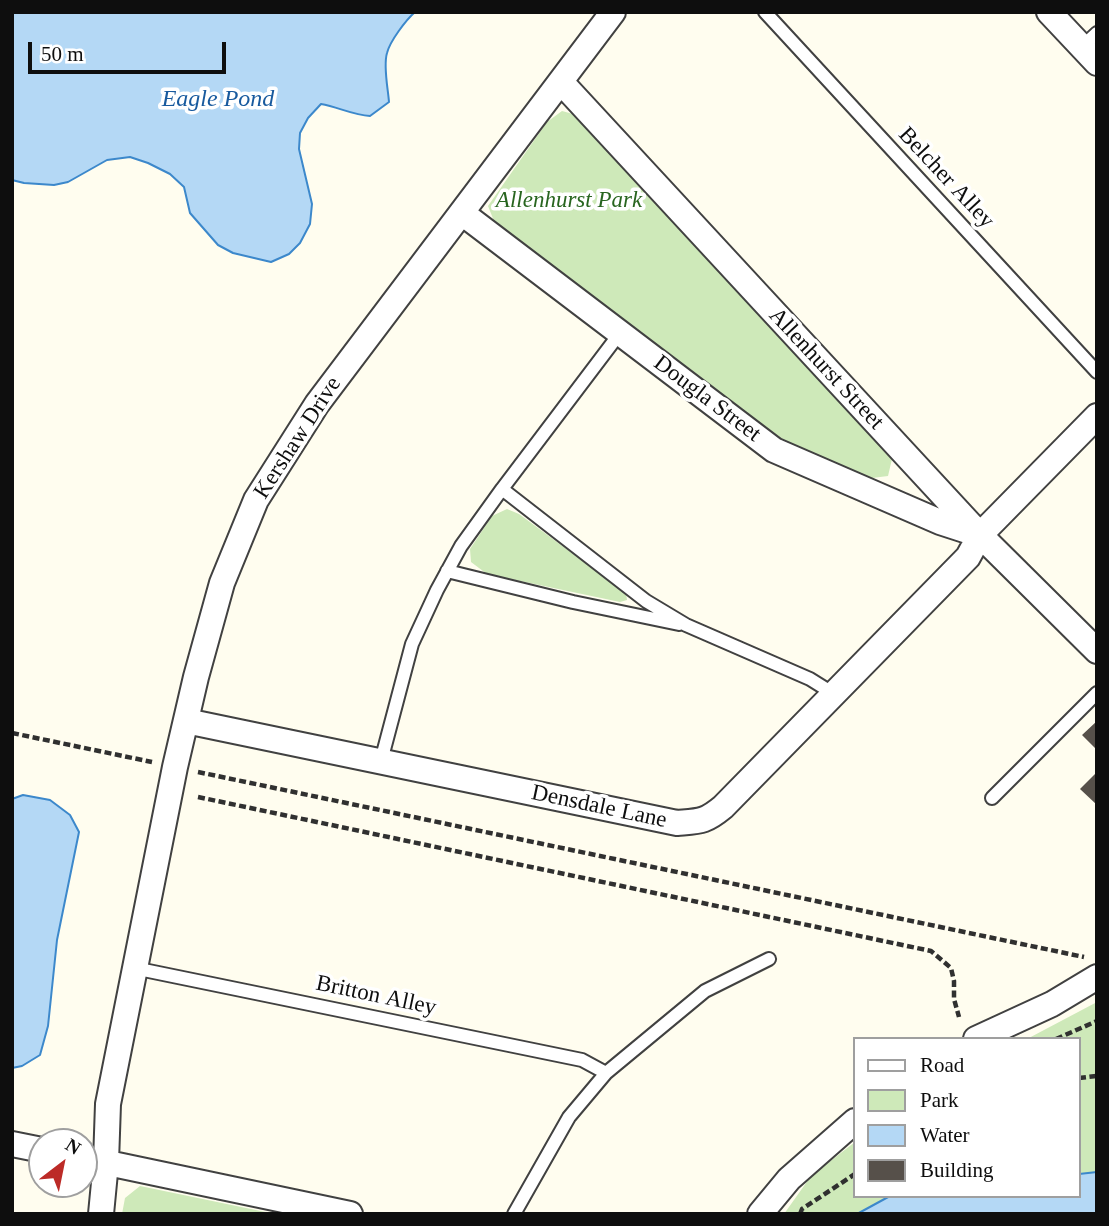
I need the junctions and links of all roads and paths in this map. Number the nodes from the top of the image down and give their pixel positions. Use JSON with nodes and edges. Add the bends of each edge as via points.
{"nodes":[{"id":1,"x":613,"y":12,"type":"edge"},
{"id":2,"x":765,"y":12,"type":"edge"},
{"id":3,"x":1049,"y":12,"type":"edge"},
{"id":4,"x":1092,"y":48,"type":"edge"},
{"id":5,"x":561,"y":82,"type":"junction"},
{"id":6,"x":462,"y":213,"type":"junction"},
{"id":7,"x":620,"y":333,"type":"junction"},
{"id":8,"x":1097,"y":372,"type":"edge"},
{"id":9,"x":1097,"y":416,"type":"edge"},
{"id":10,"x":502,"y":489,"type":"junction"},
{"id":11,"x":981,"y":535,"type":"junction"},
{"id":12,"x":447,"y":571,"type":"junction"},
{"id":13,"x":686,"y":625,"type":"junction"},
{"id":14,"x":1097,"y":651,"type":"edge"},
{"id":15,"x":1097,"y":693,"type":"edge"},
{"id":16,"x":834,"y":694,"type":"junction"},
{"id":17,"x":186,"y":721,"type":"junction"},
{"id":18,"x":12,"y":733,"type":"edge"},
{"id":19,"x":381,"y":761,"type":"junction"},
{"id":20,"x":175,"y":767,"type":"junction"},
{"id":21,"x":198,"y":797,"type":"dead end"},
{"id":22,"x":992,"y":798,"type":"dead end"},
{"id":23,"x":769,"y":959,"type":"dead end"},
{"id":24,"x":1092,"y":967,"type":"edge"},
{"id":25,"x":134,"y":968,"type":"junction"},
{"id":26,"x":959,"y":1017,"type":"dead end"},
{"id":27,"x":1097,"y":1021,"type":"edge"},
{"id":28,"x":980,"y":1037,"type":"edge"},
{"id":29,"x":1061,"y":1037,"type":"edge"},
{"id":30,"x":606,"y":1073,"type":"junction"},
{"id":31,"x":853,"y":1123,"type":"edge"},
{"id":32,"x":98,"y":1147,"type":"edge"},
{"id":33,"x":98,"y":1161,"type":"edge"},
{"id":34,"x":853,"y":1175,"type":"edge"},
{"id":35,"x":98,"y":1187,"type":"edge"},
{"id":36,"x":101,"y":1214,"type":"edge"},
{"id":37,"x":350,"y":1214,"type":"edge"},
{"id":38,"x":514,"y":1214,"type":"edge"},
{"id":39,"x":761,"y":1214,"type":"edge"},
{"id":40,"x":800,"y":1214,"type":"edge"}],
"edges":[{"from":1,"to":5,"type":"street","name":"Kershaw Drive"},
{"from":2,"to":8,"type":"lane","name":"Belcher Alley"},
{"from":3,"to":4,"type":"street"},
{"from":5,"to":6,"type":"street","name":"Kershaw Drive"},
{"from":5,"to":11,"type":"street","name":"Allenhurst Street"},
{"from":6,"to":7,"type":"street","name":"Dougla Street"},
{"from":6,"to":17,"type":"street","name":"Kershaw Drive","via":[[317,404],[256,500],[222,583]]},
{"from":7,"to":10,"type":"lane"},
{"from":7,"to":11,"type":"street","name":"Dougla Street","via":[[774,450],[940,522]]},
{"from":9,"to":11,"type":"street","name":"Densdale Lane"},
{"from":10,"to":12,"type":"lane"},
{"from":10,"to":13,"type":"lane","via":[[646,601]]},
{"from":11,"to":14,"type":"street","name":"Allenhurst Street"},
{"from":11,"to":16,"type":"street","name":"Densdale Lane","via":[[968,557]]},
{"from":12,"to":13,"type":"lane"},
{"from":12,"to":19,"type":"lane","via":[[412,644]]},
{"from":13,"to":16,"type":"lane"},
{"from":15,"to":22,"type":"lane"},
{"from":16,"to":19,"type":"street","name":"Densdale Lane","via":[[704,821],[677,823]]},
{"from":17,"to":19,"type":"street","name":"Densdale Lane"},
{"from":17,"to":20,"type":"street","name":"Kershaw Drive"},
{"from":18,"to":20,"type":"path"},
{"from":20,"to":24,"type":"path"},
{"from":20,"to":25,"type":"street","name":"Kershaw Drive"},
{"from":21,"to":26,"type":"path","via":[[931,951],[951,968]]},
{"from":23,"to":30,"type":"lane","via":[[705,991]]},
{"from":24,"to":28,"type":"street","via":[[1052,1004]]},
{"from":25,"to":30,"type":"lane","name":"Britton Alley","via":[[582,1060]]},
{"from":25,"to":32,"type":"street","name":"Kershaw Drive"},
{"from":27,"to":29,"type":"path"},
{"from":30,"to":38,"type":"lane","via":[[569,1117]]},
{"from":31,"to":39,"type":"street","via":[[789,1179]]},
{"from":33,"to":37,"type":"street"},
{"from":34,"to":40,"type":"path"},
{"from":35,"to":36,"type":"street"}]}
